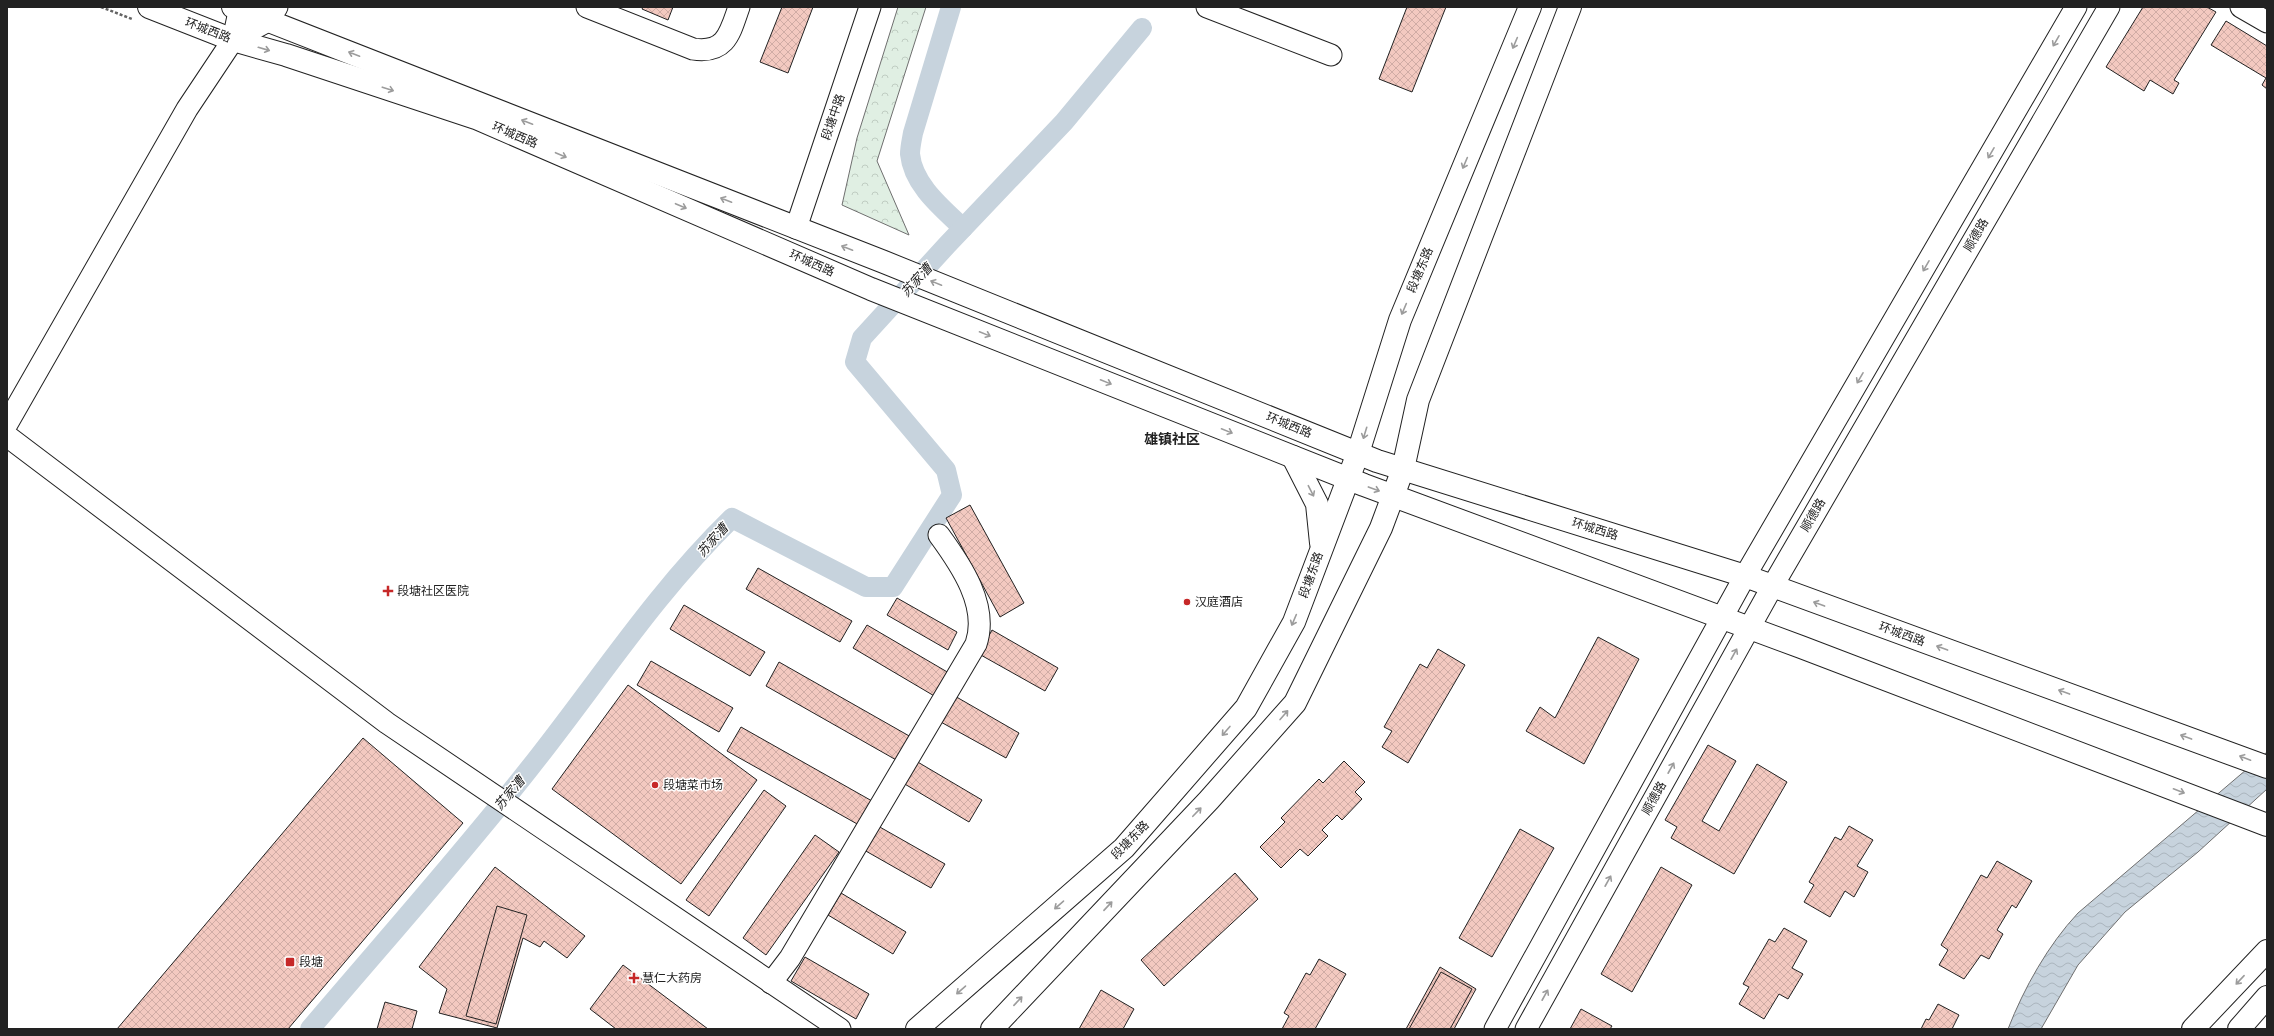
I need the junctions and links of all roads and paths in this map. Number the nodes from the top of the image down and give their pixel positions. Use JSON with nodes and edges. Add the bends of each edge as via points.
{"nodes":[{"id":1,"x":148,"y":7,"type":"edge"},
{"id":2,"x":586,"y":7,"type":"edge"},
{"id":3,"x":739,"y":7,"type":"edge"},
{"id":4,"x":870,"y":7,"type":"edge"},
{"id":5,"x":1207,"y":7,"type":"edge"},
{"id":6,"x":1530,"y":7,"type":"edge"},
{"id":7,"x":1570,"y":7,"type":"edge"},
{"id":8,"x":2076,"y":7,"type":"edge"},
{"id":9,"x":2109,"y":7,"type":"edge"},
{"id":10,"x":2241,"y":7,"type":"edge"},
{"id":11,"x":237,"y":8,"type":"edge"},
{"id":12,"x":272,"y":14,"type":"edge"},
{"id":13,"x":2267,"y":22,"type":"edge"},
{"id":14,"x":233,"y":40,"type":"junction"},
{"id":15,"x":1331,"y":55,"type":"dead end"},
{"id":16,"x":796,"y":228,"type":"junction"},
{"id":17,"x":7,"y":424,"type":"edge"},
{"id":18,"x":7,"y":436,"type":"edge"},
{"id":19,"x":1358,"y":453,"type":"junction"},
{"id":20,"x":1293,"y":457,"type":"junction"},
{"id":21,"x":1403,"y":469,"type":"junction"},
{"id":22,"x":1349,"y":479,"type":"junction"},
{"id":23,"x":1394,"y":496,"type":"junction"},
{"id":24,"x":939,"y":535,"type":"dead end"},
{"id":25,"x":1322,"y":546,"type":"junction"},
{"id":26,"x":1745,"y":576,"type":"junction"},
{"id":27,"x":1772,"y":587,"type":"junction"},
{"id":28,"x":1723,"y":619,"type":"junction"},
{"id":29,"x":1749,"y":628,"type":"junction"},
{"id":30,"x":2267,"y":767,"type":"edge"},
{"id":31,"x":2267,"y":825,"type":"edge"},
{"id":32,"x":2267,"y":951,"type":"edge"},
{"id":33,"x":771,"y":983,"type":"junction"},
{"id":34,"x":2267,"y":998,"type":"edge"},
{"id":35,"x":840,"y":1029,"type":"edge"},
{"id":36,"x":917,"y":1029,"type":"edge"},
{"id":37,"x":992,"y":1029,"type":"edge"},
{"id":38,"x":1495,"y":1029,"type":"edge"},
{"id":39,"x":1526,"y":1029,"type":"edge"},
{"id":40,"x":2194,"y":1029,"type":"edge"},
{"id":41,"x":2239,"y":1029,"type":"edge"}],
"edges":[{"from":1,"to":14,"type":"main road","name":"环城西路"},
{"from":2,"to":3,"type":"street","via":[[704,51],[718,47],[726,40]]},
{"from":4,"to":16,"type":"street","name":"段塘中路"},
{"from":5,"to":15,"type":"street"},
{"from":6,"to":19,"type":"main road","name":"段塘东路","one_way":true,"via":[[1400,320]]},
{"from":7,"to":21,"type":"main road","via":[[1418,400]]},
{"from":8,"to":26,"type":"street","one_way":true},
{"from":9,"to":27,"type":"street","name":"顺德路"},
{"from":10,"to":13,"type":"street"},
{"from":11,"to":12,"type":"main road","name":"环城西路"},
{"from":11,"to":14,"type":"street"},
{"from":12,"to":14,"type":"street"},
{"from":16,"to":12,"type":"main road","name":"环城西路","one_way":true},
{"from":14,"to":17,"type":"street","via":[[187,109]]},
{"from":14,"to":20,"type":"main road","name":"环城西路","one_way":true,"via":[[476,118],[871,289]]},
{"from":19,"to":16,"type":"main road","name":"环城西路","one_way":true},
{"from":18,"to":33,"type":"street","via":[[387,723]]},
{"from":19,"to":21,"type":"main road","name":"环城西路"},
{"from":19,"to":22,"type":"main road","name":"段塘东路"},
{"from":20,"to":22,"type":"main road"},
{"from":20,"to":25,"type":"main road","one_way":true,"via":[[1317,504]]},
{"from":21,"to":23,"type":"main road"},
{"from":21,"to":26,"type":"main road","name":"环城西路"},
{"from":22,"to":23,"type":"main road","one_way":true},
{"from":22,"to":25,"type":"main road","name":"段塘东路"},
{"from":23,"to":28,"type":"main road"},
{"from":37,"to":23,"type":"main road","one_way":true,"via":[[1209,800],[1295,703],[1381,528]]},
{"from":24,"to":33,"type":"street","via":[[966,573],[980,619],[976,644],[790,958]]},
{"from":25,"to":36,"type":"main road","name":"段塘东路","one_way":true,"via":[[1294,622],[1246,708],[1124,848]]},
{"from":26,"to":27,"type":"main road","name":"环城西路"},
{"from":26,"to":28,"type":"street"},
{"from":27,"to":29,"type":"street","name":"顺德路"},
{"from":30,"to":27,"type":"main road","name":"环城西路","one_way":true},
{"from":28,"to":29,"type":"main road"},
{"from":28,"to":38,"type":"street"},
{"from":29,"to":31,"type":"main road","one_way":true},
{"from":39,"to":29,"type":"street","name":"顺德路","one_way":true},
{"from":32,"to":40,"type":"main road","one_way":true},
{"from":33,"to":35,"type":"street"},
{"from":34,"to":41,"type":"main road"}]}
